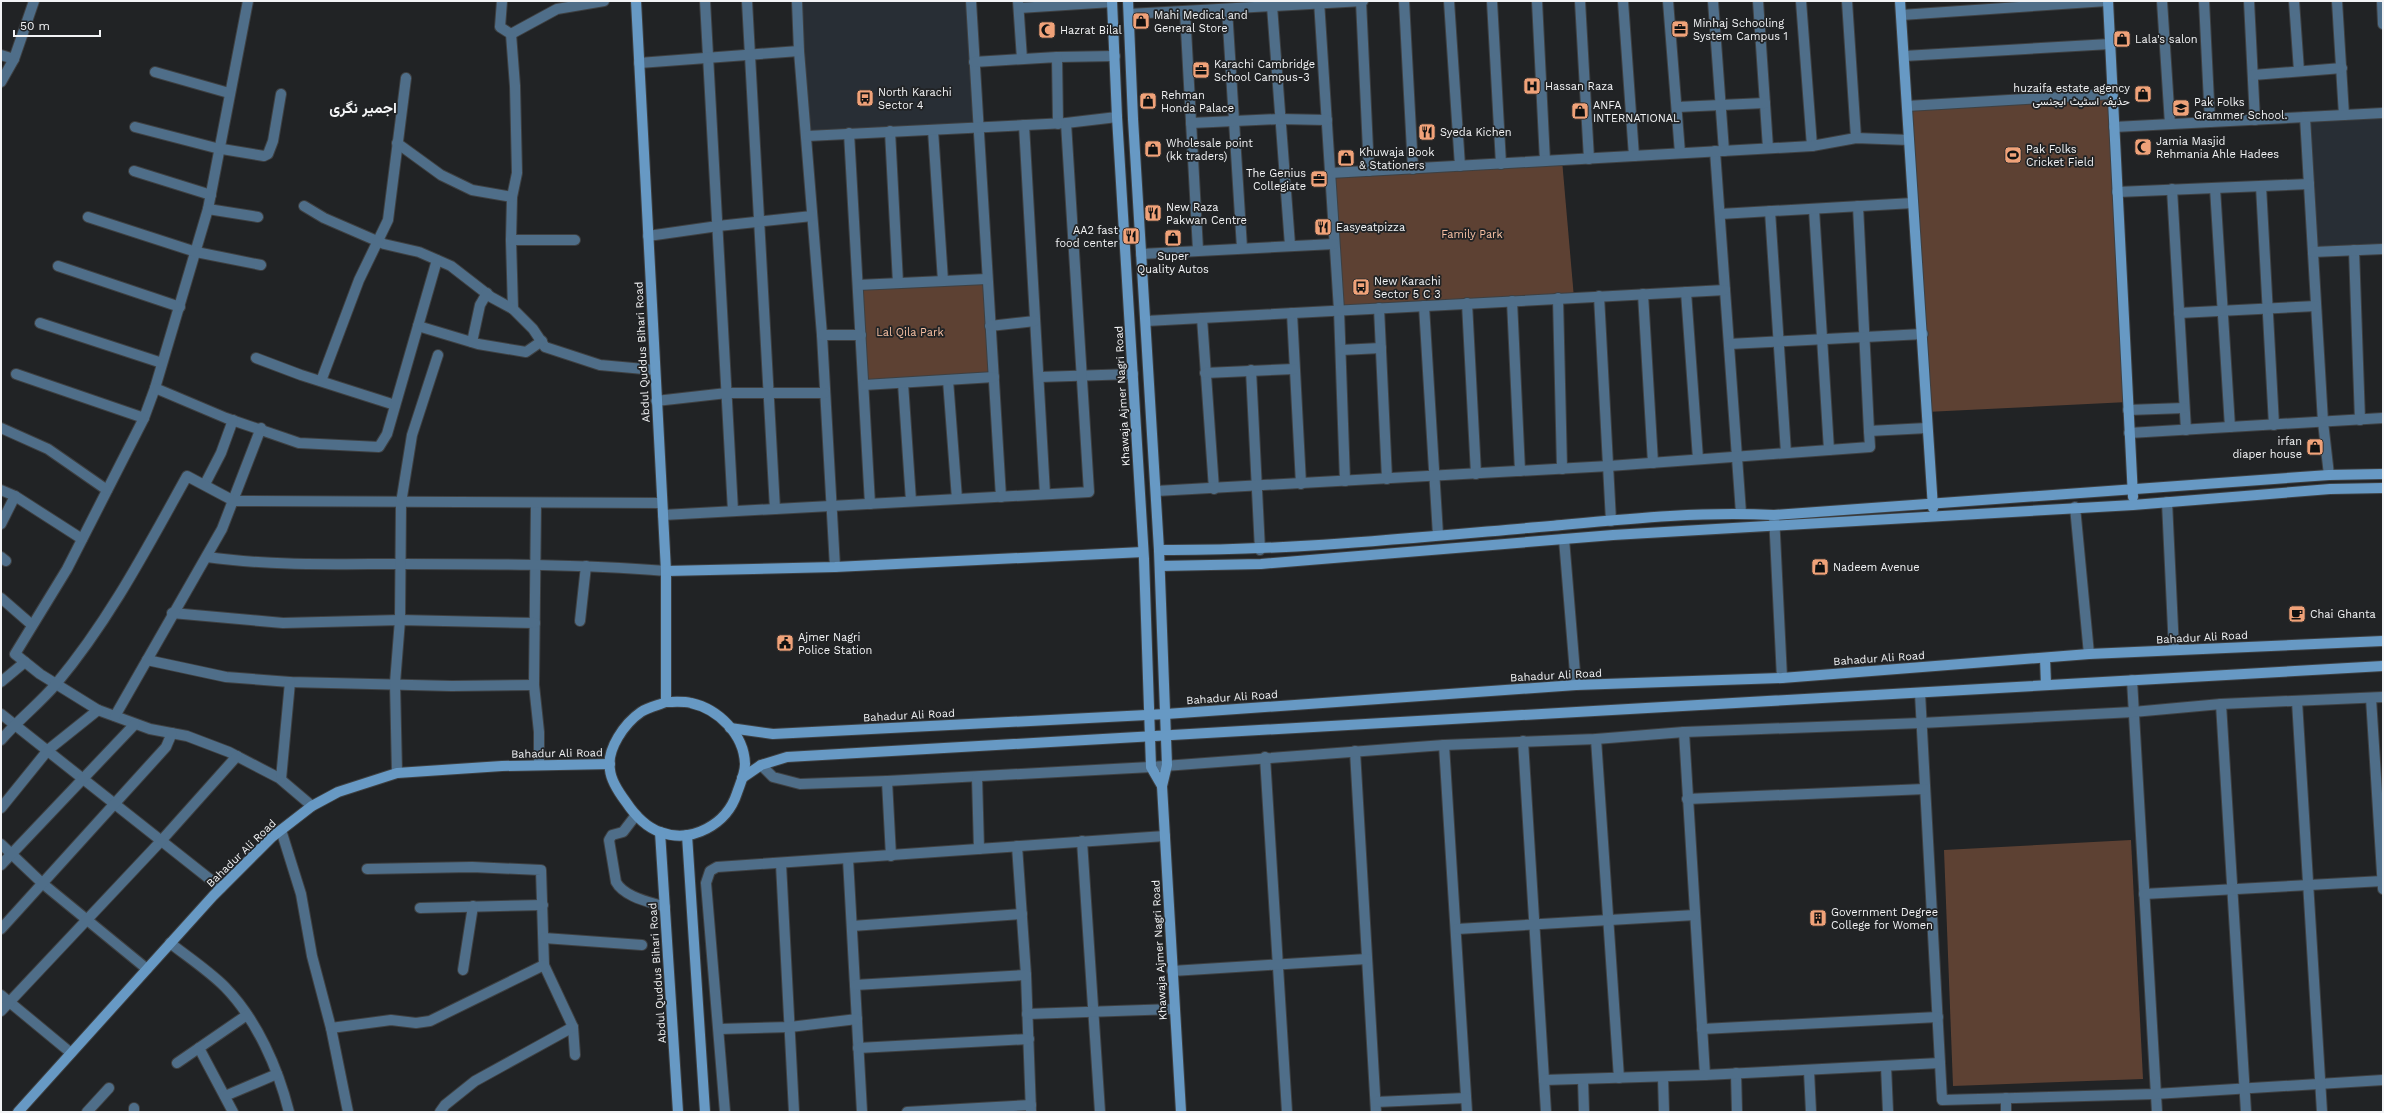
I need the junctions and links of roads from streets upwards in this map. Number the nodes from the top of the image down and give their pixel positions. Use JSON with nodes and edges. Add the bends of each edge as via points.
{"nodes":[{"id":1,"x":34,"y":1,"type":"edge"},
{"id":2,"x":248,"y":1,"type":"edge"},
{"id":3,"x":502,"y":1,"type":"edge"},
{"id":4,"x":604,"y":1,"type":"edge"},
{"id":5,"x":636,"y":1,"type":"edge"},
{"id":6,"x":705,"y":1,"type":"edge"},
{"id":7,"x":747,"y":1,"type":"edge"},
{"id":8,"x":797,"y":1,"type":"edge"},
{"id":9,"x":971,"y":1,"type":"edge"},
{"id":10,"x":1128,"y":1,"type":"edge"},
{"id":11,"x":1362,"y":1,"type":"edge"},
{"id":12,"x":1404,"y":1,"type":"edge"},
{"id":13,"x":1449,"y":1,"type":"edge"},
{"id":14,"x":1492,"y":1,"type":"edge"},
{"id":15,"x":1537,"y":1,"type":"edge"},
{"id":16,"x":1580,"y":1,"type":"edge"},
{"id":17,"x":1623,"y":1,"type":"edge"},
{"id":18,"x":1668,"y":1,"type":"edge"},
{"id":19,"x":1713,"y":1,"type":"edge"},
{"id":20,"x":1758,"y":1,"type":"edge"},
{"id":21,"x":1801,"y":1,"type":"edge"},
{"id":22,"x":1847,"y":1,"type":"edge"},
{"id":23,"x":1900,"y":1,"type":"edge"},
{"id":24,"x":2107,"y":1,"type":"edge"},
{"id":25,"x":2162,"y":1,"type":"edge"},
{"id":26,"x":2204,"y":1,"type":"edge"},
{"id":27,"x":2249,"y":1,"type":"edge"},
{"id":28,"x":2294,"y":1,"type":"edge"},
{"id":29,"x":2337,"y":1,"type":"edge"},
{"id":30,"x":2382,"y":1,"type":"edge"},
{"id":31,"x":1112,"y":2,"type":"edge"},
{"id":32,"x":1319,"y":2,"type":"edge"},
{"id":33,"x":1060,"y":3,"type":"edge"},
{"id":34,"x":1018,"y":4,"type":"edge"},
{"id":35,"x":1272,"y":6,"type":"junction"},
{"id":36,"x":1227,"y":9,"type":"junction"},
{"id":37,"x":1185,"y":11,"type":"junction"},
{"id":38,"x":1129,"y":14,"type":"junction"},
{"id":39,"x":1901,"y":15,"type":"junction"},
{"id":40,"x":2383,"y":24,"type":"edge"},
{"id":41,"x":511,"y":34,"type":"junction"},
{"id":42,"x":1130,"y":39,"type":"junction"},
{"id":43,"x":1114,"y":40,"type":"junction"},
{"id":44,"x":2110,"y":44,"type":"junction"},
{"id":45,"x":799,"y":51,"type":"junction"},
{"id":46,"x":1,"y":55,"type":"edge"},
{"id":47,"x":750,"y":55,"type":"junction"},
{"id":48,"x":1115,"y":56,"type":"junction"},
{"id":49,"x":1904,"y":56,"type":"junction"},
{"id":50,"x":1057,"y":57,"type":"junction"},
{"id":51,"x":14,"y":58,"type":"junction"},
{"id":52,"x":708,"y":58,"type":"junction"},
{"id":53,"x":1022,"y":59,"type":"junction"},
{"id":54,"x":974,"y":62,"type":"junction"},
{"id":55,"x":639,"y":63,"type":"junction"},
{"id":56,"x":2342,"y":68,"type":"junction"},
{"id":57,"x":2299,"y":71,"type":"junction"},
{"id":58,"x":155,"y":72,"type":"dead end"},
{"id":59,"x":2253,"y":75,"type":"junction"},
{"id":60,"x":406,"y":78,"type":"dead end"},
{"id":61,"x":1,"y":82,"type":"edge"},
{"id":62,"x":229,"y":93,"type":"junction"},
{"id":63,"x":281,"y":94,"type":"dead end"},
{"id":64,"x":2112,"y":94,"type":"junction"},
{"id":65,"x":1765,"y":103,"type":"junction"},
{"id":66,"x":1721,"y":105,"type":"junction"},
{"id":67,"x":1907,"y":106,"type":"junction"},
{"id":68,"x":1676,"y":107,"type":"junction"},
{"id":69,"x":2383,"y":113,"type":"edge"},
{"id":70,"x":2344,"y":115,"type":"junction"},
{"id":71,"x":2305,"y":117,"type":"junction"},
{"id":72,"x":1117,"y":118,"type":"junction"},
{"id":73,"x":1280,"y":119,"type":"junction"},
{"id":74,"x":1327,"y":120,"type":"junction"},
{"id":75,"x":2255,"y":120,"type":"junction"},
{"id":76,"x":1234,"y":121,"type":"junction"},
{"id":77,"x":2210,"y":122,"type":"junction"},
{"id":78,"x":1062,"y":123,"type":"junction"},
{"id":79,"x":1191,"y":123,"type":"junction"},
{"id":80,"x":2170,"y":124,"type":"junction"},
{"id":81,"x":1024,"y":125,"type":"junction"},
{"id":82,"x":135,"y":127,"type":"dead end"},
{"id":83,"x":2114,"y":127,"type":"junction"},
{"id":84,"x":978,"y":128,"type":"junction"},
{"id":85,"x":933,"y":130,"type":"junction"},
{"id":86,"x":890,"y":131,"type":"junction"},
{"id":87,"x":849,"y":133,"type":"junction"},
{"id":88,"x":807,"y":136,"type":"junction"},
{"id":89,"x":1856,"y":138,"type":"junction"},
{"id":90,"x":1909,"y":140,"type":"junction"},
{"id":91,"x":397,"y":143,"type":"junction"},
{"id":92,"x":1812,"y":146,"type":"junction"},
{"id":93,"x":1768,"y":148,"type":"junction"},
{"id":94,"x":218,"y":149,"type":"junction"},
{"id":95,"x":1720,"y":151,"type":"junction"},
{"id":96,"x":1680,"y":153,"type":"junction"},
{"id":97,"x":1634,"y":156,"type":"junction"},
{"id":98,"x":1589,"y":159,"type":"junction"},
{"id":99,"x":1545,"y":161,"type":"junction"},
{"id":100,"x":1501,"y":164,"type":"junction"},
{"id":101,"x":1460,"y":166,"type":"junction"},
{"id":102,"x":1413,"y":169,"type":"junction"},
{"id":103,"x":134,"y":171,"type":"dead end"},
{"id":104,"x":1369,"y":171,"type":"junction"},
{"id":105,"x":1330,"y":173,"type":"junction"},
{"id":106,"x":2309,"y":184,"type":"junction"},
{"id":107,"x":2261,"y":186,"type":"junction"},
{"id":108,"x":2215,"y":188,"type":"junction"},
{"id":109,"x":2172,"y":190,"type":"junction"},
{"id":110,"x":2117,"y":192,"type":"junction"},
{"id":111,"x":211,"y":195,"type":"junction"},
{"id":112,"x":512,"y":197,"type":"junction"},
{"id":113,"x":1913,"y":203,"type":"junction"},
{"id":114,"x":304,"y":206,"type":"dead end"},
{"id":115,"x":1858,"y":206,"type":"junction"},
{"id":116,"x":208,"y":209,"type":"junction"},
{"id":117,"x":1814,"y":209,"type":"junction"},
{"id":118,"x":1770,"y":211,"type":"junction"},
{"id":119,"x":1720,"y":214,"type":"junction"},
{"id":120,"x":812,"y":216,"type":"junction"},
{"id":121,"x":88,"y":217,"type":"dead end"},
{"id":122,"x":258,"y":217,"type":"dead end"},
{"id":123,"x":759,"y":221,"type":"junction"},
{"id":124,"x":718,"y":226,"type":"junction"},
{"id":125,"x":648,"y":236,"type":"junction"},
{"id":126,"x":511,"y":240,"type":"junction"},
{"id":127,"x":575,"y":240,"type":"dead end"},
{"id":128,"x":377,"y":241,"type":"junction"},
{"id":129,"x":1334,"y":244,"type":"junction"},
{"id":130,"x":1290,"y":245,"type":"junction"},
{"id":131,"x":1242,"y":248,"type":"junction"},
{"id":132,"x":2383,"y":249,"type":"edge"},
{"id":133,"x":1198,"y":250,"type":"junction"},
{"id":134,"x":2354,"y":250,"type":"junction"},
{"id":135,"x":196,"y":252,"type":"junction"},
{"id":136,"x":2312,"y":252,"type":"junction"},
{"id":137,"x":1141,"y":254,"type":"junction"},
{"id":138,"x":437,"y":260,"type":"junction"},
{"id":139,"x":261,"y":265,"type":"dead end"},
{"id":140,"x":58,"y":266,"type":"dead end"},
{"id":141,"x":987,"y":279,"type":"junction"},
{"id":142,"x":943,"y":281,"type":"junction"},
{"id":143,"x":898,"y":283,"type":"junction"},
{"id":144,"x":858,"y":285,"type":"junction"},
{"id":145,"x":1725,"y":290,"type":"junction"},
{"id":146,"x":1686,"y":292,"type":"junction"},
{"id":147,"x":487,"y":293,"type":"junction"},
{"id":148,"x":1643,"y":294,"type":"junction"},
{"id":149,"x":1599,"y":296,"type":"junction"},
{"id":150,"x":1558,"y":298,"type":"junction"},
{"id":151,"x":1512,"y":301,"type":"junction"},
{"id":152,"x":1467,"y":303,"type":"junction"},
{"id":153,"x":1424,"y":306,"type":"junction"},
{"id":154,"x":2316,"y":306,"type":"junction"},
{"id":155,"x":180,"y":307,"type":"junction"},
{"id":156,"x":513,"y":308,"type":"junction"},
{"id":157,"x":1379,"y":308,"type":"junction"},
{"id":158,"x":2268,"y":308,"type":"junction"},
{"id":159,"x":1339,"y":310,"type":"junction"},
{"id":160,"x":2222,"y":311,"type":"junction"},
{"id":161,"x":1292,"y":313,"type":"junction"},
{"id":162,"x":2179,"y":313,"type":"junction"},
{"id":163,"x":1202,"y":318,"type":"junction"},
{"id":164,"x":1035,"y":321,"type":"junction"},
{"id":165,"x":1146,"y":321,"type":"junction"},
{"id":166,"x":40,"y":322,"type":"dead end"},
{"id":167,"x":418,"y":326,"type":"junction"},
{"id":168,"x":990,"y":326,"type":"junction"},
{"id":169,"x":1923,"y":334,"type":"junction"},
{"id":170,"x":822,"y":335,"type":"junction"},
{"id":171,"x":861,"y":335,"type":"junction"},
{"id":172,"x":1865,"y":336,"type":"junction"},
{"id":173,"x":1822,"y":338,"type":"junction"},
{"id":174,"x":1778,"y":341,"type":"junction"},
{"id":175,"x":472,"y":342,"type":"junction"},
{"id":176,"x":542,"y":342,"type":"junction"},
{"id":177,"x":1729,"y":344,"type":"junction"},
{"id":178,"x":1381,"y":348,"type":"junction"},
{"id":179,"x":1341,"y":350,"type":"junction"},
{"id":180,"x":438,"y":355,"type":"dead end"},
{"id":181,"x":256,"y":358,"type":"dead end"},
{"id":182,"x":162,"y":364,"type":"junction"},
{"id":183,"x":1294,"y":369,"type":"junction"},
{"id":184,"x":655,"y":370,"type":"junction"},
{"id":185,"x":1252,"y":370,"type":"junction"},
{"id":186,"x":1205,"y":373,"type":"junction"},
{"id":187,"x":16,"y":374,"type":"dead end"},
{"id":188,"x":1082,"y":374,"type":"junction"},
{"id":189,"x":1133,"y":374,"type":"junction"},
{"id":190,"x":994,"y":377,"type":"junction"},
{"id":191,"x":1039,"y":377,"type":"junction"},
{"id":192,"x":948,"y":380,"type":"junction"},
{"id":193,"x":322,"y":381,"type":"junction"},
{"id":194,"x":903,"y":383,"type":"junction"},
{"id":195,"x":864,"y":385,"type":"junction"},
{"id":196,"x":155,"y":388,"type":"junction"},
{"id":197,"x":727,"y":393,"type":"junction"},
{"id":198,"x":768,"y":393,"type":"junction"},
{"id":199,"x":825,"y":393,"type":"junction"},
{"id":200,"x":656,"y":401,"type":"junction"},
{"id":201,"x":395,"y":405,"type":"junction"},
{"id":202,"x":2184,"y":408,"type":"junction"},
{"id":203,"x":2128,"y":410,"type":"junction"},
{"id":204,"x":144,"y":418,"type":"junction"},
{"id":205,"x":2383,"y":418,"type":"edge"},
{"id":206,"x":233,"y":420,"type":"junction"},
{"id":207,"x":2360,"y":420,"type":"junction"},
{"id":208,"x":2322,"y":422,"type":"junction"},
{"id":209,"x":2274,"y":425,"type":"junction"},
{"id":210,"x":2230,"y":427,"type":"junction"},
{"id":211,"x":1,"y":428,"type":"edge"},
{"id":212,"x":261,"y":428,"type":"junction"},
{"id":213,"x":1927,"y":428,"type":"junction"},
{"id":214,"x":2186,"y":430,"type":"junction"},
{"id":215,"x":1869,"y":431,"type":"junction"},
{"id":216,"x":2129,"y":433,"type":"junction"},
{"id":217,"x":1829,"y":450,"type":"junction"},
{"id":218,"x":1786,"y":452,"type":"junction"},
{"id":219,"x":1736,"y":456,"type":"junction"},
{"id":220,"x":1698,"y":459,"type":"junction"},
{"id":221,"x":1653,"y":463,"type":"junction"},
{"id":222,"x":1609,"y":466,"type":"junction"},
{"id":223,"x":1562,"y":469,"type":"junction"},
{"id":224,"x":1520,"y":471,"type":"junction"},
{"id":225,"x":1476,"y":474,"type":"junction"},
{"id":226,"x":2383,"y":474,"type":"edge"},
{"id":227,"x":2329,"y":475,"type":"junction"},
{"id":228,"x":1434,"y":476,"type":"junction"},
{"id":229,"x":1387,"y":479,"type":"junction"},
{"id":230,"x":1345,"y":481,"type":"junction"},
{"id":231,"x":205,"y":484,"type":"junction"},
{"id":232,"x":1301,"y":484,"type":"junction"},
{"id":233,"x":1256,"y":486,"type":"junction"},
{"id":234,"x":2383,"y":488,"type":"edge"},
{"id":235,"x":1214,"y":489,"type":"junction"},
{"id":236,"x":1,"y":490,"type":"edge"},
{"id":237,"x":107,"y":490,"type":"junction"},
{"id":238,"x":2133,"y":490,"type":"junction"},
{"id":239,"x":1156,"y":491,"type":"junction"},
{"id":240,"x":1045,"y":494,"type":"junction"},
{"id":241,"x":15,"y":496,"type":"junction"},
{"id":242,"x":1001,"y":496,"type":"junction"},
{"id":243,"x":957,"y":499,"type":"junction"},
{"id":244,"x":234,"y":501,"type":"junction"},
{"id":245,"x":911,"y":501,"type":"junction"},
{"id":246,"x":1932,"y":502,"type":"junction"},
{"id":247,"x":2167,"y":502,"type":"junction"},
{"id":248,"x":401,"y":503,"type":"junction"},
{"id":249,"x":662,"y":503,"type":"junction"},
{"id":250,"x":536,"y":504,"type":"junction"},
{"id":251,"x":870,"y":504,"type":"junction"},
{"id":252,"x":831,"y":505,"type":"junction"},
{"id":253,"x":2133,"y":505,"type":"junction"},
{"id":254,"x":2075,"y":507,"type":"junction"},
{"id":255,"x":775,"y":509,"type":"junction"},
{"id":256,"x":733,"y":511,"type":"junction"},
{"id":257,"x":1741,"y":513,"type":"junction"},
{"id":258,"x":663,"y":515,"type":"junction"},
{"id":259,"x":1774,"y":515,"type":"junction"},
{"id":260,"x":1934,"y":516,"type":"junction"},
{"id":261,"x":1611,"y":521,"type":"junction"},
{"id":262,"x":1,"y":524,"type":"edge"},
{"id":263,"x":1774,"y":526,"type":"junction"},
{"id":264,"x":1438,"y":535,"type":"junction"},
{"id":265,"x":82,"y":539,"type":"junction"},
{"id":266,"x":1564,"y":539,"type":"junction"},
{"id":267,"x":1159,"y":550,"type":"junction"},
{"id":268,"x":1260,"y":550,"type":"junction"},
{"id":269,"x":1143,"y":552,"type":"junction"},
{"id":270,"x":207,"y":557,"type":"junction"},
{"id":271,"x":401,"y":564,"type":"junction"},
{"id":272,"x":536,"y":564,"type":"junction"},
{"id":273,"x":586,"y":566,"type":"junction"},
{"id":274,"x":1160,"y":566,"type":"junction"},
{"id":275,"x":835,"y":567,"type":"junction"},
{"id":276,"x":666,"y":571,"type":"junction"},
{"id":277,"x":1,"y":598,"type":"edge"},
{"id":278,"x":172,"y":613,"type":"junction"},
{"id":279,"x":400,"y":620,"type":"junction"},
{"id":280,"x":580,"y":621,"type":"dead end"},
{"id":281,"x":535,"y":623,"type":"junction"},
{"id":282,"x":32,"y":625,"type":"junction"},
{"id":283,"x":2383,"y":641,"type":"edge"},
{"id":284,"x":2174,"y":650,"type":"junction"},
{"id":285,"x":2089,"y":654,"type":"junction"},
{"id":286,"x":2045,"y":658,"type":"junction"},
{"id":287,"x":147,"y":660,"type":"junction"},
{"id":288,"x":25,"y":662,"type":"junction"},
{"id":289,"x":2383,"y":666,"type":"edge"},
{"id":290,"x":1782,"y":678,"type":"junction"},
{"id":291,"x":2132,"y":680,"type":"junction"},
{"id":292,"x":1,"y":682,"type":"edge"},
{"id":293,"x":290,"y":682,"type":"junction"},
{"id":294,"x":395,"y":683,"type":"junction"},
{"id":295,"x":56,"y":684,"type":"junction"},
{"id":296,"x":534,"y":684,"type":"junction"},
{"id":297,"x":1576,"y":685,"type":"junction"},
{"id":298,"x":2046,"y":685,"type":"junction"},
{"id":299,"x":1920,"y":693,"type":"junction"},
{"id":300,"x":2383,"y":697,"type":"edge"},
{"id":301,"x":2371,"y":698,"type":"junction"},
{"id":302,"x":2297,"y":701,"type":"junction"},
{"id":303,"x":666,"y":702,"type":"junction"},
{"id":304,"x":2221,"y":704,"type":"junction"},
{"id":305,"x":98,"y":710,"type":"junction"},
{"id":306,"x":2133,"y":712,"type":"junction"},
{"id":307,"x":1,"y":714,"type":"edge"},
{"id":308,"x":1166,"y":714,"type":"junction"},
{"id":309,"x":1149,"y":715,"type":"junction"},
{"id":310,"x":115,"y":716,"type":"junction"},
{"id":311,"x":1921,"y":723,"type":"junction"},
{"id":312,"x":14,"y":724,"type":"junction"},
{"id":313,"x":135,"y":724,"type":"junction"},
{"id":314,"x":730,"y":728,"type":"junction"},
{"id":315,"x":1684,"y":732,"type":"junction"},
{"id":316,"x":172,"y":733,"type":"junction"},
{"id":317,"x":1166,"y":736,"type":"junction"},
{"id":318,"x":1150,"y":737,"type":"junction"},
{"id":319,"x":1,"y":740,"type":"edge"},
{"id":320,"x":1596,"y":740,"type":"junction"},
{"id":321,"x":1523,"y":741,"type":"junction"},
{"id":322,"x":1444,"y":745,"type":"junction"},
{"id":323,"x":48,"y":750,"type":"junction"},
{"id":324,"x":1355,"y":751,"type":"junction"},
{"id":325,"x":236,"y":756,"type":"junction"},
{"id":326,"x":1265,"y":756,"type":"junction"},
{"id":327,"x":540,"y":764,"type":"junction"},
{"id":328,"x":610,"y":764,"type":"junction"},
{"id":329,"x":761,"y":765,"type":"junction"},
{"id":330,"x":1167,"y":765,"type":"junction"},
{"id":331,"x":1151,"y":767,"type":"junction"},
{"id":332,"x":397,"y":773,"type":"junction"},
{"id":333,"x":977,"y":777,"type":"junction"},
{"id":334,"x":83,"y":778,"type":"junction"},
{"id":335,"x":742,"y":778,"type":"junction"},
{"id":336,"x":281,"y":779,"type":"junction"},
{"id":337,"x":887,"y":781,"type":"junction"},
{"id":338,"x":1162,"y":786,"type":"junction"},
{"id":339,"x":1925,"y":789,"type":"junction"},
{"id":340,"x":1687,"y":799,"type":"junction"},
{"id":341,"x":115,"y":804,"type":"junction"},
{"id":342,"x":312,"y":806,"type":"junction"},
{"id":343,"x":1,"y":808,"type":"edge"},
{"id":344,"x":636,"y":815,"type":"junction"},
{"id":345,"x":281,"y":830,"type":"junction"},
{"id":346,"x":660,"y":832,"type":"junction"},
{"id":347,"x":687,"y":835,"type":"junction"},
{"id":348,"x":1165,"y":836,"type":"junction"},
{"id":349,"x":161,"y":841,"type":"junction"},
{"id":350,"x":1082,"y":841,"type":"junction"},
{"id":351,"x":1,"y":844,"type":"edge"},
{"id":352,"x":1016,"y":846,"type":"junction"},
{"id":353,"x":979,"y":849,"type":"junction"},
{"id":354,"x":13,"y":853,"type":"junction"},
{"id":355,"x":891,"y":856,"type":"junction"},
{"id":356,"x":848,"y":859,"type":"junction"},
{"id":357,"x":781,"y":864,"type":"junction"},
{"id":358,"x":1,"y":865,"type":"edge"},
{"id":359,"x":367,"y":869,"type":"dead end"},
{"id":360,"x":42,"y":882,"type":"junction"},
{"id":361,"x":2383,"y":884,"type":"edge"},
{"id":362,"x":2308,"y":885,"type":"junction"},
{"id":363,"x":221,"y":888,"type":"junction"},
{"id":364,"x":2233,"y":889,"type":"junction"},
{"id":365,"x":2144,"y":894,"type":"junction"},
{"id":366,"x":543,"y":905,"type":"junction"},
{"id":367,"x":473,"y":906,"type":"junction"},
{"id":368,"x":665,"y":907,"type":"junction"},
{"id":369,"x":420,"y":908,"type":"dead end"},
{"id":370,"x":1022,"y":914,"type":"junction"},
{"id":371,"x":1695,"y":915,"type":"junction"},
{"id":372,"x":86,"y":919,"type":"junction"},
{"id":373,"x":1609,"y":920,"type":"junction"},
{"id":374,"x":1534,"y":925,"type":"junction"},
{"id":375,"x":852,"y":926,"type":"junction"},
{"id":376,"x":1,"y":929,"type":"edge"},
{"id":377,"x":1457,"y":929,"type":"junction"},
{"id":378,"x":544,"y":938,"type":"junction"},
{"id":379,"x":170,"y":943,"type":"junction"},
{"id":380,"x":642,"y":945,"type":"dead end"},
{"id":381,"x":1367,"y":959,"type":"junction"},
{"id":382,"x":1277,"y":964,"type":"junction"},
{"id":383,"x":544,"y":965,"type":"junction"},
{"id":384,"x":147,"y":969,"type":"junction"},
{"id":385,"x":463,"y":970,"type":"dead end"},
{"id":386,"x":1172,"y":971,"type":"junction"},
{"id":387,"x":1026,"y":975,"type":"junction"},
{"id":388,"x":855,"y":985,"type":"junction"},
{"id":389,"x":1,"y":994,"type":"edge"},
{"id":390,"x":9,"y":1002,"type":"junction"},
{"id":391,"x":1174,"y":1009,"type":"junction"},
{"id":392,"x":1,"y":1011,"type":"edge"},
{"id":393,"x":1094,"y":1012,"type":"junction"},
{"id":394,"x":1027,"y":1014,"type":"junction"},
{"id":395,"x":246,"y":1015,"type":"junction"},
{"id":396,"x":1938,"y":1016,"type":"junction"},
{"id":397,"x":857,"y":1019,"type":"junction"},
{"id":398,"x":573,"y":1027,"type":"junction"},
{"id":399,"x":790,"y":1027,"type":"junction"},
{"id":400,"x":331,"y":1028,"type":"junction"},
{"id":401,"x":719,"y":1029,"type":"junction"},
{"id":402,"x":1702,"y":1029,"type":"junction"},
{"id":403,"x":1029,"y":1038,"type":"junction"},
{"id":404,"x":199,"y":1048,"type":"junction"},
{"id":405,"x":858,"y":1048,"type":"junction"},
{"id":406,"x":71,"y":1053,"type":"junction"},
{"id":407,"x":575,"y":1055,"type":"dead end"},
{"id":408,"x":177,"y":1063,"type":"dead end"},
{"id":409,"x":1940,"y":1063,"type":"junction"},
{"id":410,"x":1886,"y":1066,"type":"junction"},
{"id":411,"x":1809,"y":1070,"type":"junction"},
{"id":412,"x":1736,"y":1073,"type":"junction"},
{"id":413,"x":277,"y":1074,"type":"junction"},
{"id":414,"x":1705,"y":1076,"type":"junction"},
{"id":415,"x":1663,"y":1077,"type":"junction"},
{"id":416,"x":1618,"y":1078,"type":"junction"},
{"id":417,"x":1583,"y":1079,"type":"junction"},
{"id":418,"x":1544,"y":1080,"type":"junction"},
{"id":419,"x":2383,"y":1080,"type":"edge"},
{"id":420,"x":2320,"y":1084,"type":"junction"},
{"id":421,"x":109,"y":1088,"type":"dead end"},
{"id":422,"x":2244,"y":1088,"type":"junction"},
{"id":423,"x":2155,"y":1094,"type":"junction"},
{"id":424,"x":226,"y":1096,"type":"junction"},
{"id":425,"x":1466,"y":1098,"type":"junction"},
{"id":426,"x":2006,"y":1098,"type":"junction"},
{"id":427,"x":1376,"y":1107,"type":"edge"},
{"id":428,"x":1031,"y":1108,"type":"edge"},
{"id":429,"x":18,"y":1112,"type":"edge"},
{"id":430,"x":87,"y":1112,"type":"edge"},
{"id":431,"x":233,"y":1112,"type":"edge"},
{"id":432,"x":289,"y":1112,"type":"edge"},
{"id":433,"x":348,"y":1112,"type":"edge"},
{"id":434,"x":440,"y":1112,"type":"edge"},
{"id":435,"x":678,"y":1112,"type":"edge"},
{"id":436,"x":705,"y":1112,"type":"edge"},
{"id":437,"x":725,"y":1112,"type":"edge"},
{"id":438,"x":794,"y":1112,"type":"edge"},
{"id":439,"x":862,"y":1112,"type":"edge"},
{"id":440,"x":907,"y":1112,"type":"edge"},
{"id":441,"x":1100,"y":1112,"type":"edge"},
{"id":442,"x":1182,"y":1112,"type":"edge"},
{"id":443,"x":1287,"y":1112,"type":"edge"},
{"id":444,"x":1467,"y":1112,"type":"edge"},
{"id":445,"x":1546,"y":1112,"type":"edge"},
{"id":446,"x":1584,"y":1112,"type":"edge"},
{"id":447,"x":1664,"y":1112,"type":"edge"},
{"id":448,"x":1737,"y":1112,"type":"edge"},
{"id":449,"x":1811,"y":1112,"type":"edge"},
{"id":450,"x":1888,"y":1112,"type":"edge"},
{"id":451,"x":2006,"y":1112,"type":"edge"},
{"id":452,"x":2156,"y":1112,"type":"edge"},
{"id":453,"x":2246,"y":1112,"type":"edge"},
{"id":454,"x":2322,"y":1112,"type":"edge"}],
"edges":[{"from":1,"to":51,"type":"street"},
{"from":2,"to":62,"type":"street"},
{"from":3,"to":41,"type":"street","via":[[500,27]]},
{"from":4,"to":41,"type":"street","via":[[557,8]]},
{"from":5,"to":55,"type":"street","name":"Abdul Quddus Bihari Road"},
{"from":6,"to":52,"type":"street"},
{"from":7,"to":47,"type":"street"},
{"from":8,"to":45,"type":"street"},
{"from":9,"to":54,"type":"street"},
{"from":10,"to":38,"type":"street","name":"Khawaja Ajmer Nagri Road"},
{"from":11,"to":32,"type":"street"},
{"from":11,"to":104,"type":"street"},
{"from":12,"to":102,"type":"street"},
{"from":13,"to":101,"type":"street"},
{"from":14,"to":100,"type":"street"},
{"from":15,"to":99,"type":"street"},
{"from":16,"to":98,"type":"street"},
{"from":17,"to":97,"type":"street"},
{"from":18,"to":68,"type":"street"},
{"from":19,"to":66,"type":"street"},
{"from":20,"to":65,"type":"street"},
{"from":21,"to":92,"type":"street"},
{"from":22,"to":89,"type":"street"},
{"from":23,"to":39,"type":"street"},
{"from":24,"to":39,"type":"street"},
{"from":24,"to":44,"type":"street"},
{"from":25,"to":80,"type":"street"},
{"from":26,"to":77,"type":"street"},
{"from":27,"to":59,"type":"street"},
{"from":28,"to":57,"type":"street"},
{"from":29,"to":56,"type":"street"},
{"from":30,"to":40,"type":"street"},
{"from":31,"to":33,"type":"street"},
{"from":31,"to":43,"type":"street","name":"Khawaja Ajmer Nagri Road"},
{"from":32,"to":35,"type":"street"},
{"from":32,"to":74,"type":"street"},
{"from":33,"to":34,"type":"street"},
{"from":34,"to":53,"type":"street"},
{"from":35,"to":36,"type":"street"},
{"from":35,"to":73,"type":"street"},
{"from":36,"to":37,"type":"street"},
{"from":36,"to":76,"type":"street"},
{"from":37,"to":38,"type":"street"},
{"from":37,"to":79,"type":"street"},
{"from":38,"to":42,"type":"street","name":"Khawaja Ajmer Nagri Road"},
{"from":39,"to":49,"type":"street"},
{"from":41,"to":112,"type":"street","via":[[517,173]]},
{"from":42,"to":43,"type":"street"},
{"from":42,"to":137,"type":"street","name":"Khawaja Ajmer Nagri Road"},
{"from":43,"to":48,"type":"street","name":"Khawaja Ajmer Nagri Road"},
{"from":44,"to":49,"type":"street"},
{"from":44,"to":64,"type":"street"},
{"from":45,"to":47,"type":"street"},
{"from":45,"to":88,"type":"street"},
{"from":46,"to":51,"type":"street"},
{"from":47,"to":52,"type":"street"},
{"from":47,"to":123,"type":"street"},
{"from":48,"to":50,"type":"street"},
{"from":48,"to":72,"type":"street","name":"Khawaja Ajmer Nagri Road"},
{"from":49,"to":67,"type":"street"},
{"from":50,"to":53,"type":"street"},
{"from":50,"to":78,"type":"street"},
{"from":51,"to":61,"type":"street"},
{"from":52,"to":55,"type":"street"},
{"from":52,"to":124,"type":"street"},
{"from":53,"to":54,"type":"street"},
{"from":54,"to":84,"type":"street"},
{"from":55,"to":125,"type":"street","name":"Abdul Quddus Bihari Road"},
{"from":56,"to":57,"type":"street"},
{"from":56,"to":70,"type":"street"},
{"from":57,"to":59,"type":"street"},
{"from":58,"to":62,"type":"street"},
{"from":59,"to":75,"type":"street"},
{"from":60,"to":91,"type":"street"},
{"from":62,"to":94,"type":"street"},
{"from":63,"to":94,"type":"street","via":[[273,141],[268,154],[259,156]]},
{"from":64,"to":67,"type":"street"},
{"from":64,"to":83,"type":"street"},
{"from":65,"to":66,"type":"street"},
{"from":65,"to":93,"type":"street"},
{"from":66,"to":68,"type":"street"},
{"from":66,"to":95,"type":"street"},
{"from":67,"to":90,"type":"street"},
{"from":68,"to":96,"type":"street"},
{"from":69,"to":70,"type":"street"},
{"from":70,"to":71,"type":"street"},
{"from":71,"to":75,"type":"street"},
{"from":71,"to":106,"type":"street"},
{"from":72,"to":78,"type":"street"},
{"from":72,"to":189,"type":"street","name":"Khawaja Ajmer Nagri Road"},
{"from":73,"to":74,"type":"street"},
{"from":73,"to":76,"type":"street"},
{"from":73,"to":130,"type":"street"},
{"from":74,"to":105,"type":"street"},
{"from":75,"to":77,"type":"street"},
{"from":76,"to":79,"type":"street"},
{"from":76,"to":131,"type":"street"},
{"from":77,"to":80,"type":"street"},
{"from":78,"to":81,"type":"street"},
{"from":78,"to":188,"type":"street"},
{"from":79,"to":133,"type":"street"},
{"from":80,"to":83,"type":"street"},
{"from":81,"to":84,"type":"street"},
{"from":81,"to":164,"type":"street"},
{"from":82,"to":94,"type":"street"},
{"from":83,"to":110,"type":"street"},
{"from":84,"to":85,"type":"street"},
{"from":84,"to":141,"type":"street"},
{"from":85,"to":86,"type":"street"},
{"from":85,"to":142,"type":"street"},
{"from":86,"to":87,"type":"street"},
{"from":86,"to":143,"type":"street"},
{"from":87,"to":88,"type":"street"},
{"from":87,"to":144,"type":"street"},
{"from":88,"to":120,"type":"street"},
{"from":89,"to":90,"type":"street"},
{"from":89,"to":92,"type":"street"},
{"from":90,"to":113,"type":"street"},
{"from":91,"to":112,"type":"street","via":[[441,175],[472,190]]},
{"from":91,"to":128,"type":"street","via":[[388,220]]},
{"from":92,"to":93,"type":"street"},
{"from":93,"to":95,"type":"street"},
{"from":94,"to":111,"type":"street"},
{"from":95,"to":96,"type":"street"},
{"from":95,"to":119,"type":"street"},
{"from":96,"to":97,"type":"street"},
{"from":97,"to":98,"type":"street"},
{"from":98,"to":99,"type":"street"},
{"from":99,"to":100,"type":"street"},
{"from":100,"to":101,"type":"street"},
{"from":101,"to":102,"type":"street"},
{"from":102,"to":104,"type":"street"},
{"from":103,"to":111,"type":"street"},
{"from":104,"to":105,"type":"street"},
{"from":105,"to":129,"type":"street"},
{"from":106,"to":107,"type":"street"},
{"from":106,"to":136,"type":"street"},
{"from":107,"to":108,"type":"street"},
{"from":107,"to":158,"type":"street"},
{"from":108,"to":109,"type":"street"},
{"from":108,"to":160,"type":"street"},
{"from":109,"to":110,"type":"street"},
{"from":109,"to":162,"type":"street"},
{"from":110,"to":203,"type":"street"},
{"from":111,"to":116,"type":"street"},
{"from":112,"to":126,"type":"street"},
{"from":113,"to":115,"type":"street"},
{"from":113,"to":169,"type":"street"},
{"from":114,"to":128,"type":"street","via":[[324,218]]},
{"from":115,"to":117,"type":"street"},
{"from":115,"to":172,"type":"street"},
{"from":116,"to":122,"type":"street"},
{"from":116,"to":135,"type":"street"},
{"from":117,"to":118,"type":"street"},
{"from":117,"to":173,"type":"street"},
{"from":118,"to":119,"type":"street"},
{"from":118,"to":174,"type":"street"},
{"from":119,"to":145,"type":"street"},
{"from":120,"to":123,"type":"street"},
{"from":120,"to":170,"type":"street"},
{"from":121,"to":135,"type":"street"},
{"from":123,"to":124,"type":"street"},
{"from":123,"to":198,"type":"street"},
{"from":124,"to":125,"type":"street"},
{"from":124,"to":197,"type":"street"},
{"from":125,"to":184,"type":"street","name":"Abdul Quddus Bihari Road"},
{"from":126,"to":127,"type":"street"},
{"from":126,"to":156,"type":"street"},
{"from":128,"to":138,"type":"street","via":[[419,252]]},
{"from":128,"to":193,"type":"street"},
{"from":129,"to":130,"type":"street"},
{"from":129,"to":159,"type":"street"},
{"from":130,"to":131,"type":"street"},
{"from":131,"to":133,"type":"street"},
{"from":132,"to":134,"type":"street"},
{"from":133,"to":137,"type":"street"},
{"from":134,"to":136,"type":"street"},
{"from":134,"to":207,"type":"street"},
{"from":135,"to":139,"type":"street"},
{"from":135,"to":155,"type":"street"},
{"from":136,"to":154,"type":"street"},
{"from":137,"to":165,"type":"street","name":"Khawaja Ajmer Nagri Road"},
{"from":138,"to":147,"type":"street","via":[[451,266]]},
{"from":138,"to":167,"type":"street"},
{"from":140,"to":155,"type":"street"},
{"from":141,"to":142,"type":"street"},
{"from":141,"to":168,"type":"street"},
{"from":142,"to":143,"type":"street"},
{"from":143,"to":144,"type":"street"},
{"from":144,"to":171,"type":"street"},
{"from":145,"to":146,"type":"street"},
{"from":145,"to":177,"type":"street"},
{"from":146,"to":148,"type":"street"},
{"from":146,"to":220,"type":"street"},
{"from":147,"to":156,"type":"street"},
{"from":147,"to":175,"type":"street","via":[[480,305]]},
{"from":148,"to":149,"type":"street"},
{"from":148,"to":221,"type":"street"},
{"from":149,"to":150,"type":"street"},
{"from":149,"to":222,"type":"street"},
{"from":150,"to":151,"type":"street"},
{"from":150,"to":223,"type":"street"},
{"from":151,"to":152,"type":"street"},
{"from":151,"to":224,"type":"street"},
{"from":152,"to":153,"type":"street"},
{"from":152,"to":225,"type":"street"},
{"from":153,"to":157,"type":"street"},
{"from":153,"to":228,"type":"street"},
{"from":154,"to":158,"type":"street"},
{"from":154,"to":208,"type":"street"},
{"from":155,"to":182,"type":"street"},
{"from":156,"to":176,"type":"street"},
{"from":157,"to":159,"type":"street"},
{"from":157,"to":178,"type":"street"},
{"from":158,"to":160,"type":"street"},
{"from":158,"to":209,"type":"street"},
{"from":159,"to":161,"type":"street"},
{"from":159,"to":179,"type":"street"},
{"from":160,"to":162,"type":"street"},
{"from":160,"to":210,"type":"street"},
{"from":161,"to":163,"type":"street"},
{"from":161,"to":183,"type":"street"},
{"from":162,"to":202,"type":"street"},
{"from":163,"to":165,"type":"street"},
{"from":163,"to":186,"type":"street"},
{"from":164,"to":168,"type":"street"},
{"from":164,"to":191,"type":"street"},
{"from":165,"to":239,"type":"street","name":"Khawaja Ajmer Nagri Road"},
{"from":166,"to":182,"type":"street"},
{"from":167,"to":175,"type":"street"},
{"from":167,"to":201,"type":"street"},
{"from":168,"to":190,"type":"street"},
{"from":169,"to":172,"type":"street"},
{"from":169,"to":213,"type":"street"},
{"from":170,"to":171,"type":"street"},
{"from":170,"to":199,"type":"street"},
{"from":171,"to":195,"type":"street"},
{"from":172,"to":173,"type":"street"},
{"from":172,"to":215,"type":"street"},
{"from":173,"to":174,"type":"street"},
{"from":173,"to":217,"type":"street"},
{"from":174,"to":177,"type":"street"},
{"from":174,"to":218,"type":"street"},
{"from":175,"to":176,"type":"street","via":[[526,352]]},
{"from":176,"to":184,"type":"street","via":[[545,347],[600,365]]},
{"from":177,"to":219,"type":"street"},
{"from":178,"to":179,"type":"street"},
{"from":178,"to":229,"type":"street"},
{"from":179,"to":230,"type":"street"},
{"from":180,"to":248,"type":"street","via":[[412,435]]},
{"from":181,"to":193,"type":"street"},
{"from":182,"to":196,"type":"street"},
{"from":183,"to":185,"type":"street"},
{"from":183,"to":232,"type":"street"},
{"from":184,"to":200,"type":"street","name":"Abdul Quddus Bihari Road"},
{"from":185,"to":186,"type":"street"},
{"from":185,"to":233,"type":"street"},
{"from":186,"to":235,"type":"street"},
{"from":187,"to":204,"type":"street"},
{"from":188,"to":189,"type":"street"},
{"from":188,"to":191,"type":"street"},
{"from":188,"to":240,"type":"street","via":[[1089,492]]},
{"from":189,"to":269,"type":"street","name":"Khawaja Ajmer Nagri Road"},
{"from":190,"to":192,"type":"street"},
{"from":190,"to":242,"type":"street"},
{"from":191,"to":240,"type":"street"},
{"from":192,"to":194,"type":"street"},
{"from":192,"to":243,"type":"street"},
{"from":193,"to":201,"type":"street"},
{"from":194,"to":195,"type":"street"},
{"from":194,"to":245,"type":"street"},
{"from":195,"to":251,"type":"street"},
{"from":196,"to":204,"type":"street"},
{"from":196,"to":206,"type":"street"},
{"from":197,"to":198,"type":"street"},
{"from":197,"to":200,"type":"street"},
{"from":197,"to":256,"type":"street"},
{"from":198,"to":199,"type":"street"},
{"from":198,"to":255,"type":"street"},
{"from":199,"to":252,"type":"street"},
{"from":200,"to":249,"type":"street","name":"Abdul Quddus Bihari Road"},
{"from":201,"to":212,"type":"street","via":[[387,434],[379,447],[299,443]]},
{"from":202,"to":203,"type":"street"},
{"from":202,"to":214,"type":"street"},
{"from":203,"to":216,"type":"street"},
{"from":204,"to":237,"type":"street"},
{"from":205,"to":207,"type":"street"},
{"from":206,"to":212,"type":"street"},
{"from":206,"to":231,"type":"street"},
{"from":207,"to":208,"type":"street"},
{"from":208,"to":209,"type":"street"},
{"from":208,"to":227,"type":"street"},
{"from":209,"to":210,"type":"street"},
{"from":210,"to":214,"type":"street"},
{"from":211,"to":237,"type":"street","via":[[48,449]]},
{"from":212,"to":244,"type":"street"},
{"from":213,"to":215,"type":"street"},
{"from":213,"to":246,"type":"street"},
{"from":214,"to":216,"type":"street"},
{"from":215,"to":217,"type":"street","via":[[1870,447]]},
{"from":216,"to":238,"type":"street"},
{"from":217,"to":218,"type":"street"},
{"from":218,"to":219,"type":"street"},
{"from":219,"to":220,"type":"street"},
{"from":219,"to":257,"type":"street"},
{"from":220,"to":221,"type":"street"},
{"from":221,"to":222,"type":"street"},
{"from":222,"to":223,"type":"street"},
{"from":222,"to":261,"type":"street"},
{"from":223,"to":224,"type":"street"},
{"from":224,"to":225,"type":"street"},
{"from":225,"to":228,"type":"street"},
{"from":226,"to":227,"type":"street"},
{"from":227,"to":238,"type":"street"},
{"from":228,"to":229,"type":"street"},
{"from":228,"to":264,"type":"street"},
{"from":229,"to":230,"type":"street"},
{"from":230,"to":232,"type":"street"},
{"from":231,"to":244,"type":"street"},
{"from":231,"to":295,"type":"street","via":[[187,476],[121,594]]},
{"from":232,"to":233,"type":"street"},
{"from":233,"to":235,"type":"street"},
{"from":233,"to":268,"type":"street"},
{"from":234,"to":247,"type":"street","via":[[2330,489]]},
{"from":235,"to":239,"type":"street"},
{"from":236,"to":241,"type":"street"},
{"from":237,"to":265,"type":"street"},
{"from":238,"to":246,"type":"street"},
{"from":238,"to":253,"type":"street"},
{"from":239,"to":267,"type":"street","name":"Khawaja Ajmer Nagri Road"},
{"from":240,"to":242,"type":"street"},
{"from":241,"to":262,"type":"street"},
{"from":241,"to":265,"type":"street"},
{"from":242,"to":243,"type":"street"},
{"from":243,"to":245,"type":"street"},
{"from":244,"to":248,"type":"street"},
{"from":244,"to":270,"type":"street"},
{"from":245,"to":251,"type":"street"},
{"from":246,"to":259,"type":"street"},
{"from":246,"to":260,"type":"street"},
{"from":247,"to":253,"type":"street"},
{"from":247,"to":284,"type":"street"},
{"from":248,"to":250,"type":"street"},
{"from":248,"to":271,"type":"street"},
{"from":249,"to":250,"type":"street"},
{"from":249,"to":258,"type":"street","name":"Abdul Quddus Bihari Road"},
{"from":250,"to":272,"type":"street"},
{"from":251,"to":252,"type":"street"},
{"from":252,"to":255,"type":"street"},
{"from":252,"to":275,"type":"street"},
{"from":253,"to":254,"type":"street"},
{"from":254,"to":260,"type":"street"},
{"from":254,"to":285,"type":"street"},
{"from":255,"to":256,"type":"street"},
{"from":256,"to":258,"type":"street"},
{"from":257,"to":259,"type":"street"},
{"from":257,"to":261,"type":"street"},
{"from":258,"to":276,"type":"street","name":"Abdul Quddus Bihari Road"},
{"from":259,"to":263,"type":"street"},
{"from":260,"to":263,"type":"street"},
{"from":261,"to":264,"type":"street"},
{"from":263,"to":266,"type":"street"},
{"from":263,"to":290,"type":"street"},
{"from":264,"to":268,"type":"street"},
{"from":265,"to":282,"type":"street","via":[[67,569]]},
{"from":266,"to":274,"type":"street","via":[[1261,564]]},
{"from":266,"to":297,"type":"street"},
{"from":267,"to":268,"type":"street"},
{"from":267,"to":274,"type":"street","name":"Khawaja Ajmer Nagri Road"},
{"from":269,"to":275,"type":"street"},
{"from":269,"to":309,"type":"street","name":"Khawaja Ajmer Nagri Road"},
{"from":270,"to":271,"type":"street","via":[[309,565]]},
{"from":270,"to":278,"type":"street"},
{"from":271,"to":272,"type":"street"},
{"from":271,"to":279,"type":"street"},
{"from":272,"to":273,"type":"street"},
{"from":272,"to":281,"type":"street"},
{"from":273,"to":276,"type":"street"},
{"from":273,"to":280,"type":"street"},
{"from":274,"to":308,"type":"street","name":"Khawaja Ajmer Nagri Road"},
{"from":275,"to":276,"type":"street"},
{"from":276,"to":303,"type":"street","name":"Abdul Quddus Bihari Road"},
{"from":277,"to":282,"type":"street"},
{"from":278,"to":279,"type":"street","via":[[283,623]]},
{"from":278,"to":287,"type":"street"},
{"from":279,"to":281,"type":"street"},
{"from":279,"to":294,"type":"street"},
{"from":281,"to":296,"type":"street"},
{"from":282,"to":288,"type":"street","via":[[15,654]]},
{"from":283,"to":284,"type":"street","name":"Bahadur Ali Road"},
{"from":284,"to":285,"type":"street","name":"Bahadur Ali Road"},
{"from":285,"to":286,"type":"street","name":"Bahadur Ali Road"},
{"from":286,"to":290,"type":"street","name":"Bahadur Ali Road"},
{"from":286,"to":298,"type":"street"},
{"from":287,"to":293,"type":"street","via":[[226,677]]},
{"from":287,"to":310,"type":"street"},
{"from":288,"to":292,"type":"street"},
{"from":288,"to":295,"type":"street"},
{"from":289,"to":291,"type":"street"},
{"from":290,"to":297,"type":"street","name":"Bahadur Ali Road"},
{"from":291,"to":298,"type":"street"},
{"from":291,"to":306,"type":"street"},
{"from":293,"to":294,"type":"street"},
{"from":293,"to":336,"type":"street"},
{"from":294,"to":296,"type":"street","via":[[452,686]]},
{"from":294,"to":332,"type":"street"},
{"from":295,"to":305,"type":"street"},
{"from":295,"to":312,"type":"street"},
{"from":296,"to":327,"type":"street"},
{"from":297,"to":308,"type":"street","name":"Bahadur Ali Road"},
{"from":298,"to":299,"type":"street"},
{"from":299,"to":311,"type":"street"},
{"from":299,"to":317,"type":"street"},
{"from":300,"to":301,"type":"street"},
{"from":301,"to":302,"type":"street"},
{"from":301,"to":361,"type":"street"},
{"from":302,"to":304,"type":"street"},
{"from":302,"to":362,"type":"street"},
{"from":303,"to":314,"type":"street","via":[[690,702],[712,711]]},
{"from":303,"to":328,"type":"street","via":[[642,711],[624,726],[613,747]]},
{"from":304,"to":306,"type":"street"},
{"from":304,"to":364,"type":"street"},
{"from":305,"to":310,"type":"street"},
{"from":305,"to":323,"type":"street"},
{"from":306,"to":311,"type":"street"},
{"from":306,"to":365,"type":"street"},
{"from":307,"to":312,"type":"street"},
{"from":308,"to":309,"type":"street","name":"Bahadur Ali Road"},
{"from":308,"to":317,"type":"street","name":"Khawaja Ajmer Nagri Road"},
{"from":309,"to":314,"type":"street","name":"Bahadur Ali Road","via":[[773,734]]},
{"from":309,"to":318,"type":"street","name":"Khawaja Ajmer Nagri Road"},
{"from":310,"to":313,"type":"street"},
{"from":311,"to":315,"type":"street"},
{"from":311,"to":339,"type":"street"},
{"from":312,"to":319,"type":"street"},
{"from":312,"to":323,"type":"street"},
{"from":313,"to":316,"type":"street"},
{"from":313,"to":334,"type":"street"},
{"from":314,"to":335,"type":"street","via":[[738,739],[745,764]]},
{"from":315,"to":320,"type":"street"},
{"from":315,"to":340,"type":"street"},
{"from":316,"to":325,"type":"street","via":[[187,736]]},
{"from":316,"to":341,"type":"street","via":[[166,747]]},
{"from":317,"to":318,"type":"street"},
{"from":317,"to":330,"type":"street","name":"Khawaja Ajmer Nagri Road"},
{"from":318,"to":329,"type":"street","via":[[787,758]]},
{"from":318,"to":331,"type":"street","name":"Khawaja Ajmer Nagri Road"},
{"from":320,"to":321,"type":"street"},
{"from":320,"to":373,"type":"street"},
{"from":321,"to":322,"type":"street"},
{"from":321,"to":374,"type":"street"},
{"from":322,"to":324,"type":"street"},
{"from":322,"to":377,"type":"street"},
{"from":323,"to":334,"type":"street"},
{"from":323,"to":343,"type":"street"},
{"from":324,"to":326,"type":"street"},
{"from":324,"to":381,"type":"street"},
{"from":325,"to":336,"type":"street"},
{"from":325,"to":349,"type":"street"},
{"from":326,"to":330,"type":"street"},
{"from":326,"to":382,"type":"street"},
{"from":327,"to":328,"type":"street","name":"Bahadur Ali Road"},
{"from":327,"to":332,"type":"street","name":"Bahadur Ali Road"},
{"from":328,"to":344,"type":"street","via":[[609,770],[620,794]]},
{"from":329,"to":335,"type":"street"},
{"from":329,"to":337,"type":"street","via":[[773,777],[800,784]]},
{"from":330,"to":331,"type":"street"},
{"from":330,"to":338,"type":"street","name":"Khawaja Ajmer Nagri Road"},
{"from":331,"to":333,"type":"street"},
{"from":331,"to":338,"type":"street","name":"Khawaja Ajmer Nagri Road"},
{"from":332,"to":342,"type":"street","name":"Bahadur Ali Road","via":[[338,792]]},
{"from":333,"to":337,"type":"street"},
{"from":333,"to":353,"type":"street"},
{"from":334,"to":341,"type":"street"},
{"from":334,"to":354,"type":"street"},
{"from":335,"to":347,"type":"street","via":[[733,807],[716,824],[703,832]]},
{"from":336,"to":342,"type":"street"},
{"from":337,"to":355,"type":"street"},
{"from":338,"to":348,"type":"street","name":"Khawaja Ajmer Nagri Road"},
{"from":339,"to":340,"type":"street"},
{"from":339,"to":396,"type":"street"},
{"from":340,"to":371,"type":"street"},
{"from":341,"to":349,"type":"street"},
{"from":341,"to":360,"type":"street"},
{"from":342,"to":345,"type":"street","name":"Bahadur Ali Road"},
{"from":344,"to":346,"type":"street"},
{"from":344,"to":368,"type":"street","via":[[623,832],[612,835],[609,840],[616,882],[618,887],[632,895]]},
{"from":345,"to":363,"type":"street","name":"Bahadur Ali Road"},
{"from":345,"to":400,"type":"street","via":[[301,894],[312,956]]},
{"from":346,"to":347,"type":"street"},
{"from":346,"to":368,"type":"street","name":"Abdul Quddus Bihari Road"},
{"from":347,"to":436,"type":"street"},
{"from":348,"to":350,"type":"street"},
{"from":348,"to":386,"type":"street","name":"Khawaja Ajmer Nagri Road"},
{"from":349,"to":363,"type":"street"},
{"from":349,"to":372,"type":"street"},
{"from":350,"to":352,"type":"street"},
{"from":350,"to":393,"type":"street"},
{"from":351,"to":354,"type":"street"},
{"from":352,"to":353,"type":"street"},
{"from":352,"to":370,"type":"street"},
{"from":353,"to":355,"type":"street"},
{"from":354,"to":358,"type":"street"},
{"from":354,"to":360,"type":"street"},
{"from":355,"to":356,"type":"street"},
{"from":356,"to":357,"type":"street"},
{"from":356,"to":375,"type":"street"},
{"from":357,"to":399,"type":"street"},
{"from":357,"to":401,"type":"street","via":[[717,867],[710,871],[707,878]]},
{"from":359,"to":366,"type":"street","via":[[538,868],[542,872]]},
{"from":360,"to":372,"type":"street"},
{"from":360,"to":376,"type":"street"},
{"from":361,"to":362,"type":"street"},
{"from":362,"to":364,"type":"street"},
{"from":362,"to":420,"type":"street"},
{"from":363,"to":379,"type":"street","name":"Bahadur Ali Road"},
{"from":364,"to":365,"type":"street"},
{"from":364,"to":422,"type":"street"},
{"from":365,"to":423,"type":"street"},
{"from":366,"to":367,"type":"street"},
{"from":366,"to":378,"type":"street"},
{"from":367,"to":369,"type":"street"},
{"from":367,"to":385,"type":"street"},
{"from":368,"to":435,"type":"street","name":"Abdul Quddus Bihari Road"},
{"from":370,"to":375,"type":"street"},
{"from":370,"to":387,"type":"street"},
{"from":371,"to":373,"type":"street"},
{"from":371,"to":402,"type":"street"},
{"from":372,"to":384,"type":"street"},
{"from":372,"to":390,"type":"street"},
{"from":373,"to":374,"type":"street"},
{"from":373,"to":416,"type":"street"},
{"from":374,"to":377,"type":"street"},
{"from":374,"to":418,"type":"street"},
{"from":375,"to":388,"type":"street"},
{"from":377,"to":425,"type":"street"},
{"from":378,"to":380,"type":"street"},
{"from":378,"to":383,"type":"street"},
{"from":379,"to":384,"type":"street","name":"Bahadur Ali Road"},
{"from":379,"to":395,"type":"street","via":[[225,987]]},
{"from":381,"to":382,"type":"street"},
{"from":381,"to":427,"type":"street"},
{"from":382,"to":386,"type":"street"},
{"from":382,"to":443,"type":"street"},
{"from":383,"to":398,"type":"street"},
{"from":383,"to":400,"type":"street","via":[[430,1021],[416,1023],[391,1020]]},
{"from":384,"to":406,"type":"street","name":"Bahadur Ali Road"},
{"from":386,"to":391,"type":"street","name":"Khawaja Ajmer Nagri Road"},
{"from":387,"to":388,"type":"street"},
{"from":387,"to":394,"type":"street"},
{"from":388,"to":397,"type":"street"},
{"from":389,"to":390,"type":"street"},
{"from":390,"to":392,"type":"street"},
{"from":390,"to":406,"type":"street"},
{"from":391,"to":393,"type":"street"},
{"from":391,"to":442,"type":"street","name":"Khawaja Ajmer Nagri Road"},
{"from":393,"to":394,"type":"street"},
{"from":393,"to":441,"type":"street"},
{"from":394,"to":403,"type":"street"},
{"from":395,"to":404,"type":"street"},
{"from":395,"to":413,"type":"street","via":[[254,1025]]},
{"from":396,"to":402,"type":"street"},
{"from":396,"to":409,"type":"street"},
{"from":397,"to":399,"type":"street"},
{"from":397,"to":405,"type":"street"},
{"from":398,"to":407,"type":"street"},
{"from":398,"to":434,"type":"street","via":[[475,1081]]},
{"from":399,"to":401,"type":"street"},
{"from":399,"to":438,"type":"street"},
{"from":400,"to":433,"type":"street"},
{"from":401,"to":437,"type":"street"},
{"from":402,"to":414,"type":"street"},
{"from":403,"to":405,"type":"street"},
{"from":403,"to":428,"type":"street"},
{"from":404,"to":408,"type":"street"},
{"from":404,"to":424,"type":"street"},
{"from":405,"to":439,"type":"street"},
{"from":406,"to":429,"type":"street","name":"Bahadur Ali Road"},
{"from":409,"to":410,"type":"street"},
{"from":409,"to":426,"type":"street","via":[[1942,1100]]},
{"from":410,"to":411,"type":"street"},
{"from":410,"to":450,"type":"street"},
{"from":411,"to":412,"type":"street"},
{"from":411,"to":449,"type":"street"},
{"from":412,"to":414,"type":"street"},
{"from":412,"to":448,"type":"street"},
{"from":413,"to":424,"type":"street"},
{"from":413,"to":432,"type":"street"},
{"from":414,"to":415,"type":"street"},
{"from":415,"to":416,"type":"street"},
{"from":415,"to":447,"type":"street"},
{"from":416,"to":417,"type":"street"},
{"from":417,"to":418,"type":"street"},
{"from":417,"to":446,"type":"street"},
{"from":418,"to":445,"type":"street"},
{"from":419,"to":420,"type":"street"},
{"from":420,"to":422,"type":"street"},
{"from":420,"to":454,"type":"street"},
{"from":421,"to":430,"type":"street"},
{"from":422,"to":423,"type":"street"},
{"from":422,"to":453,"type":"street"},
{"from":423,"to":426,"type":"street"},
{"from":423,"to":452,"type":"street"},
{"from":424,"to":431,"type":"street"},
{"from":425,"to":427,"type":"street"},
{"from":425,"to":444,"type":"street"},
{"from":426,"to":451,"type":"street"},
{"from":428,"to":440,"type":"street"}]}
